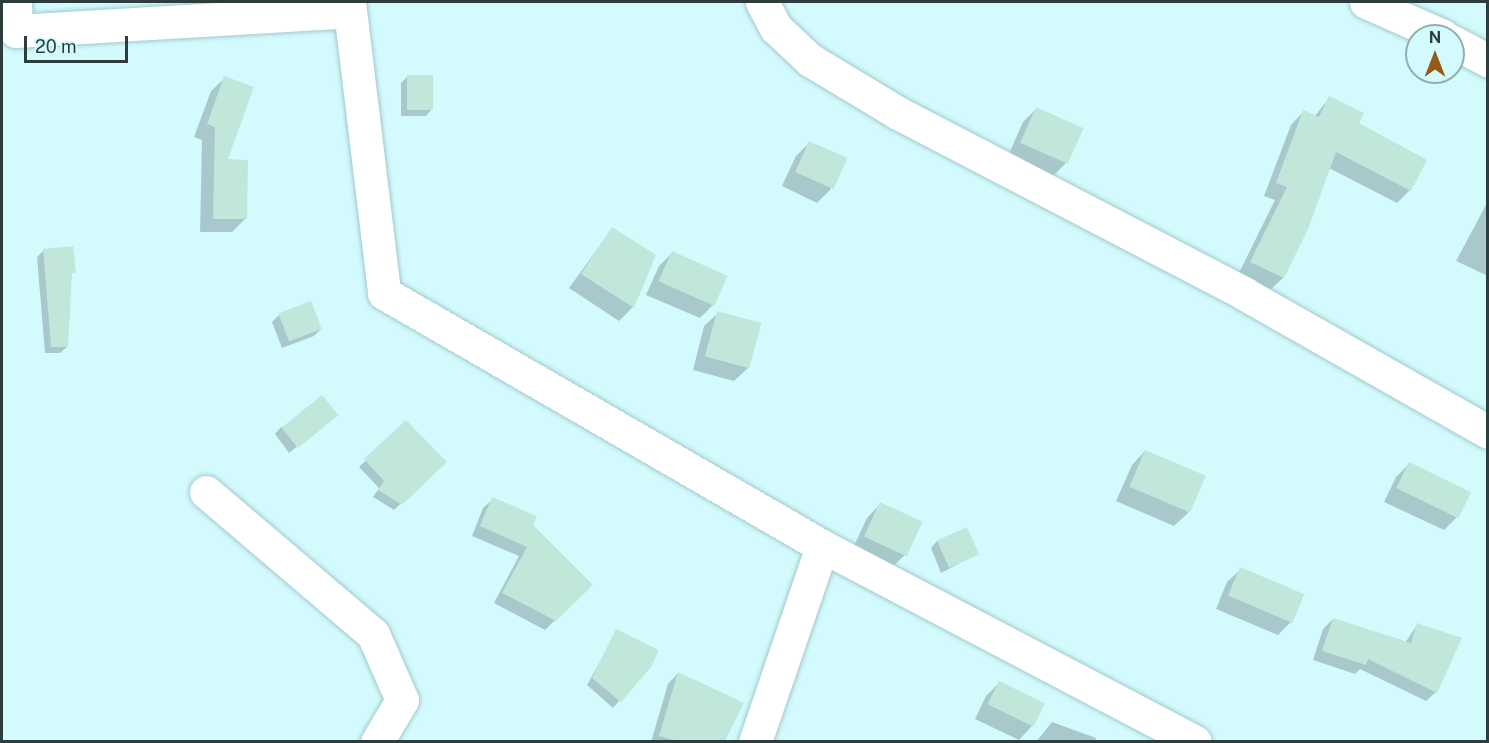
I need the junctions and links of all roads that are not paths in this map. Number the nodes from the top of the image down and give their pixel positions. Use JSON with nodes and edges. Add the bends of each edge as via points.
{"nodes":[{"id":1,"x":762,"y":2,"type":"edge"},
{"id":2,"x":1366,"y":2,"type":"edge"},
{"id":3,"x":349,"y":6,"type":"edge"},
{"id":4,"x":11,"y":21,"type":"edge"},
{"id":5,"x":1416,"y":24,"type":"edge"},
{"id":6,"x":1465,"y":49,"type":"edge"},
{"id":7,"x":1488,"y":61,"type":"edge"},
{"id":8,"x":1488,"y":432,"type":"edge"},
{"id":9,"x":206,"y":492,"type":"dead end"},
{"id":10,"x":822,"y":546,"type":"junction"},
{"id":11,"x":377,"y":741,"type":"edge"},
{"id":12,"x":755,"y":741,"type":"edge"},
{"id":13,"x":1195,"y":741,"type":"edge"}],
"edges":[{"from":1,"to":8,"type":"street","via":[[776,28],[810,60],[898,113],[1245,294]]},
{"from":2,"to":5,"type":"street"},
{"from":3,"to":4,"type":"street"},
{"from":3,"to":10,"type":"street","via":[[384,293]]},
{"from":6,"to":7,"type":"street"},
{"from":9,"to":11,"type":"street","via":[[373,634],[402,700]]},
{"from":10,"to":12,"type":"street"},
{"from":10,"to":13,"type":"street"}]}
